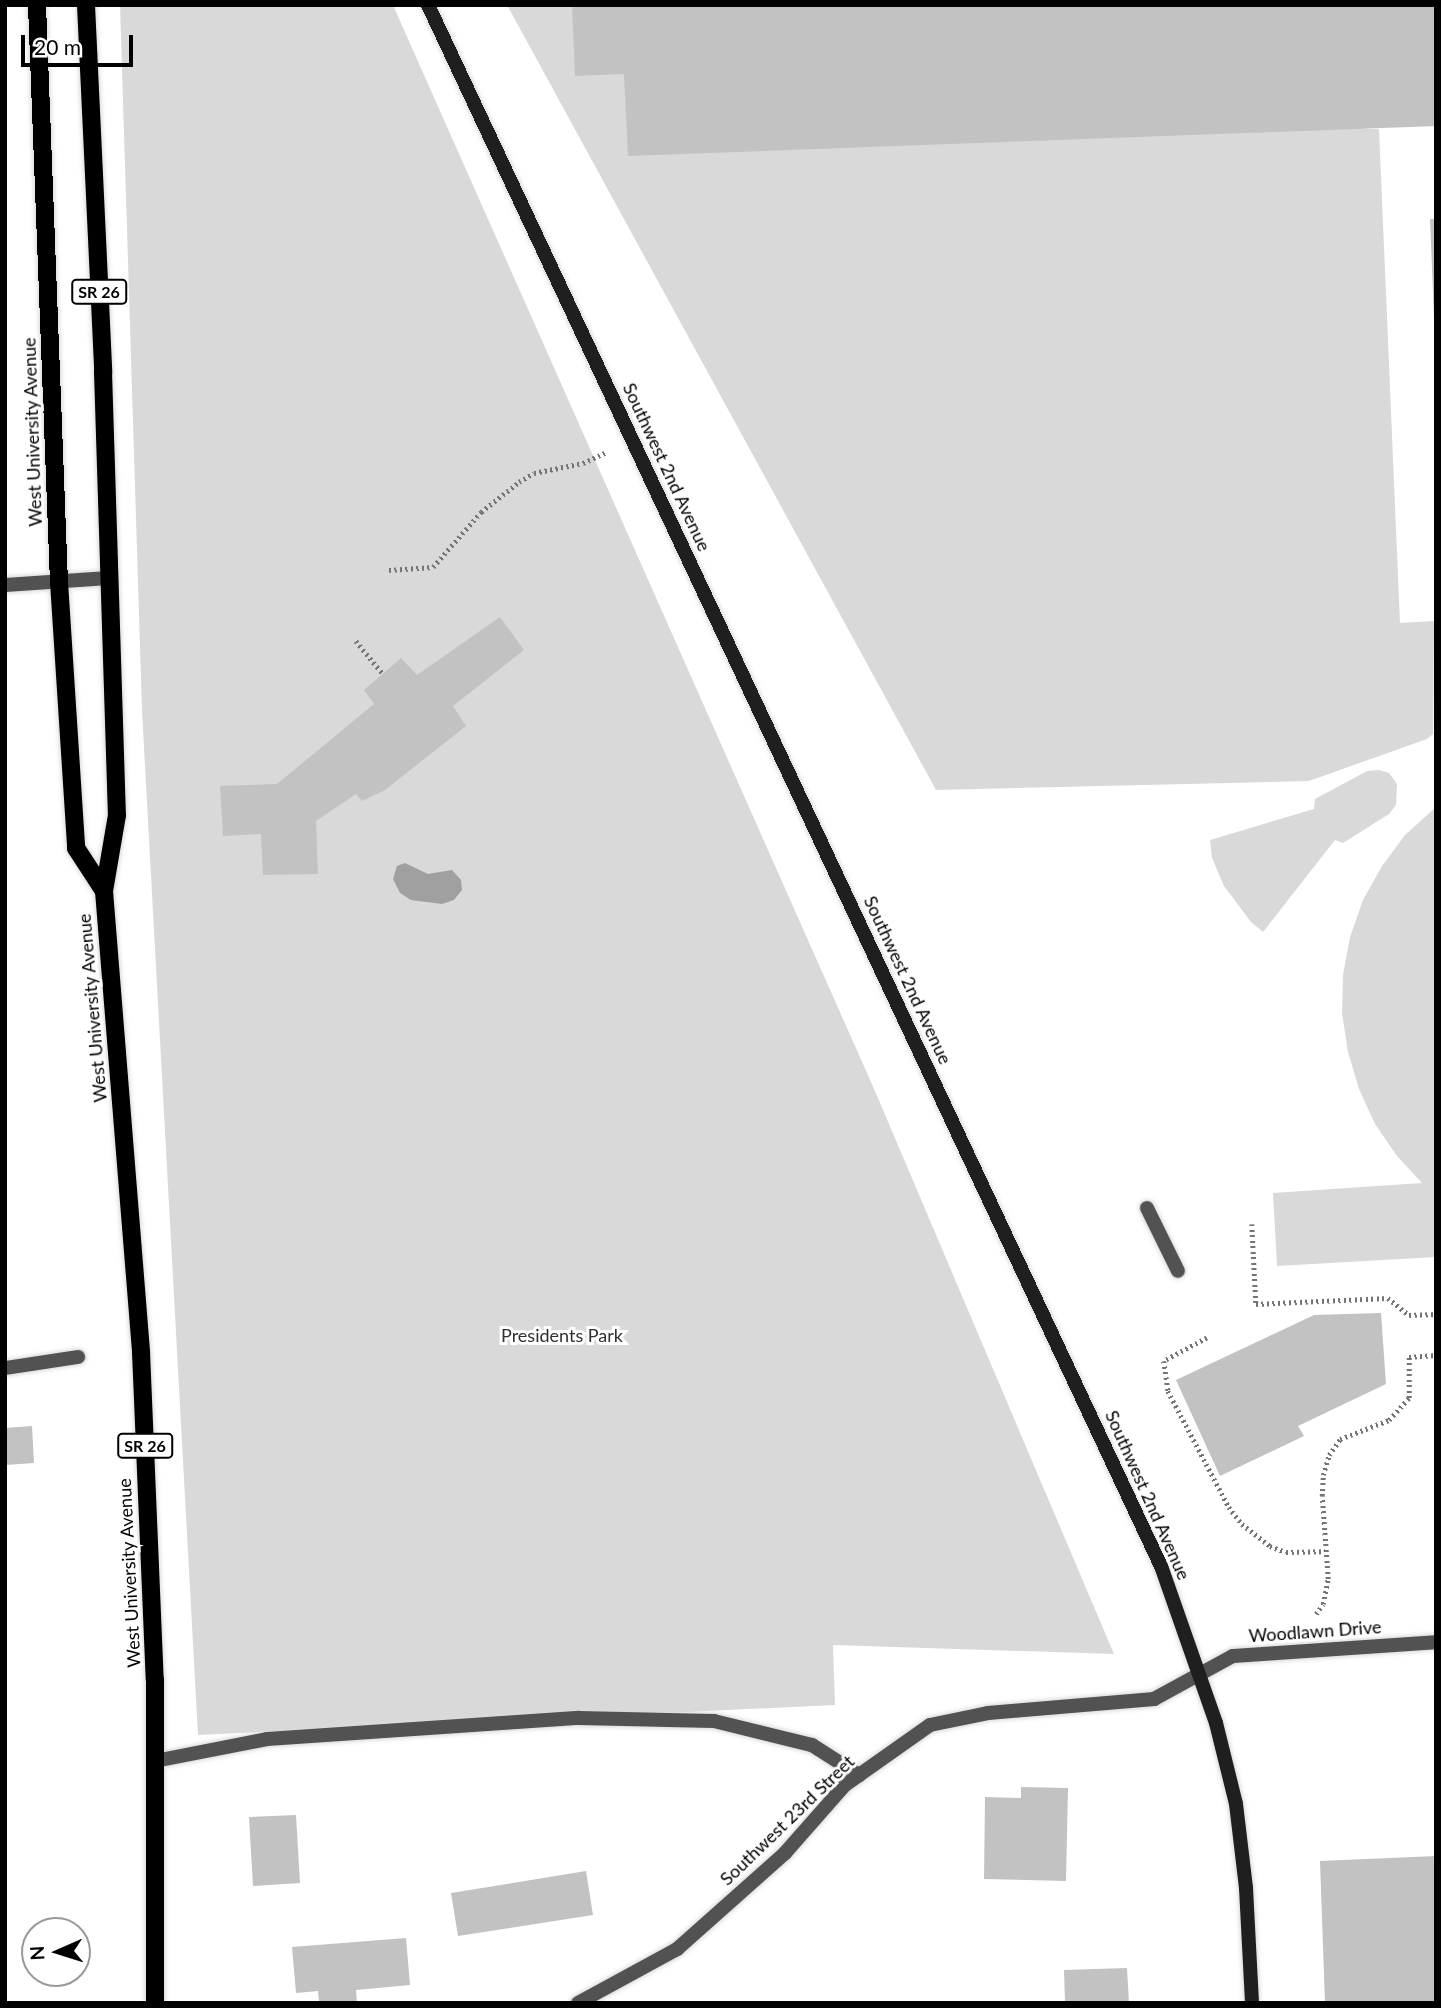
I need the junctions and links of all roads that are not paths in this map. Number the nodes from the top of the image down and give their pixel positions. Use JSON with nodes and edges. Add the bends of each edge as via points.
{"nodes":[{"id":1,"x":37,"y":5,"type":"edge"},
{"id":2,"x":86,"y":5,"type":"edge"},
{"id":3,"x":428,"y":5,"type":"edge"},
{"id":4,"x":109,"y":578,"type":"junction"},
{"id":5,"x":59,"y":582,"type":"junction"},
{"id":6,"x":5,"y":585,"type":"edge"},
{"id":7,"x":104,"y":891,"type":"junction"},
{"id":8,"x":1147,"y":1208,"type":"dead end"},
{"id":9,"x":1178,"y":1270,"type":"dead end"},
{"id":10,"x":78,"y":1357,"type":"dead end"},
{"id":11,"x":5,"y":1368,"type":"edge"},
{"id":12,"x":1436,"y":1642,"type":"edge"},
{"id":13,"x":1201,"y":1674,"type":"junction"},
{"id":14,"x":155,"y":1761,"type":"junction"},
{"id":15,"x":859,"y":1774,"type":"junction"},
{"id":16,"x":155,"y":2003,"type":"edge"},
{"id":17,"x":578,"y":2003,"type":"edge"},
{"id":18,"x":1252,"y":2003,"type":"edge"}],
"edges":[{"from":1,"to":5,"type":"main road","name":"West University Avenue","number":"SR 26"},
{"from":2,"to":4,"type":"main road","name":"West University Avenue","number":"SR 26"},
{"from":3,"to":13,"type":"main road","name":"Southwest 2nd Avenue","via":[[1161,1566]]},
{"from":4,"to":5,"type":"street"},
{"from":4,"to":7,"type":"main road","name":"West University Avenue","number":"SR 26","via":[[117,815]]},
{"from":5,"to":6,"type":"street"},
{"from":5,"to":7,"type":"main road","name":"West University Avenue","number":"SR 26","via":[[76,848]]},
{"from":7,"to":14,"type":"main road","name":"West University Avenue","number":"SR 26","via":[[141,1352]]},
{"from":8,"to":9,"type":"street"},
{"from":10,"to":11,"type":"street"},
{"from":12,"to":13,"type":"street","name":"Woodlawn Drive","via":[[1233,1656]]},
{"from":13,"to":15,"type":"street","name":"Southwest 23rd Street","via":[[1154,1699],[988,1713],[930,1725]]},
{"from":13,"to":18,"type":"main road","name":"Southwest 2nd Avenue","via":[[1236,1804]]},
{"from":14,"to":15,"type":"street","via":[[267,1739],[579,1718],[714,1721],[812,1745]]},
{"from":14,"to":16,"type":"main road","name":"West University Avenue","number":"SR 26"},
{"from":15,"to":17,"type":"street","name":"Southwest 23rd Street","via":[[785,1853],[677,1949]]}]}
